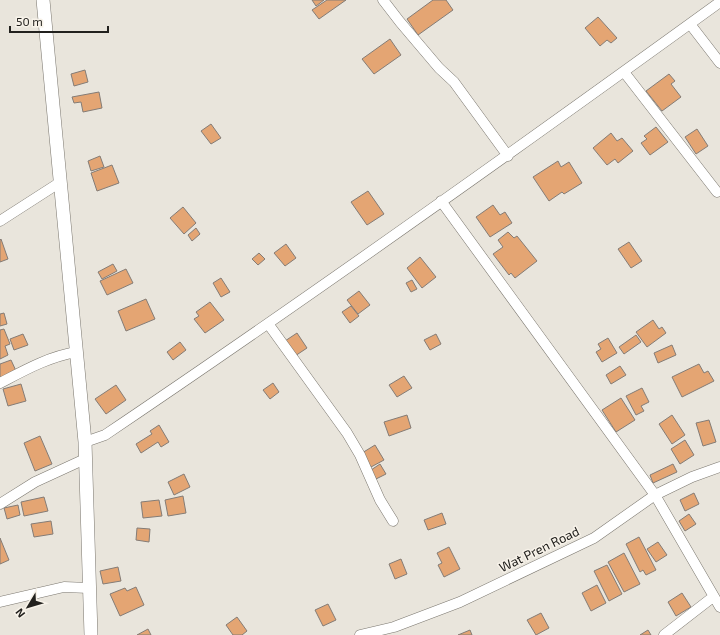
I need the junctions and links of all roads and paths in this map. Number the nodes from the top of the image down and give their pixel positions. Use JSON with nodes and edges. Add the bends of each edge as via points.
{"nodes":[{"id":1,"x":43,"y":0,"type":"edge"},
{"id":2,"x":384,"y":0,"type":"edge"},
{"id":3,"x":720,"y":2,"type":"edge"},
{"id":4,"x":690,"y":24,"type":"junction"},
{"id":5,"x":720,"y":63,"type":"edge"},
{"id":6,"x":624,"y":72,"type":"junction"},
{"id":7,"x":508,"y":156,"type":"junction"},
{"id":8,"x":59,"y":183,"type":"junction"},
{"id":9,"x":717,"y":192,"type":"dead end"},
{"id":10,"x":441,"y":202,"type":"junction"},
{"id":11,"x":0,"y":221,"type":"edge"},
{"id":12,"x":268,"y":325,"type":"junction"},
{"id":13,"x":70,"y":353,"type":"junction"},
{"id":14,"x":0,"y":383,"type":"edge"},
{"id":15,"x":85,"y":442,"type":"junction"},
{"id":16,"x":85,"y":459,"type":"junction"},
{"id":17,"x":720,"y":467,"type":"edge"},
{"id":18,"x":655,"y":495,"type":"junction"},
{"id":19,"x":0,"y":504,"type":"edge"},
{"id":20,"x":393,"y":521,"type":"dead end"},
{"id":21,"x":89,"y":588,"type":"junction"},
{"id":22,"x":713,"y":597,"type":"junction"},
{"id":23,"x":0,"y":602,"type":"edge"},
{"id":24,"x":720,"y":607,"type":"edge"},
{"id":25,"x":91,"y":635,"type":"edge"},
{"id":26,"x":360,"y":635,"type":"edge"},
{"id":27,"x":664,"y":635,"type":"edge"}],
"edges":[{"from":1,"to":8,"type":"street"},
{"from":2,"to":7,"type":"street","via":[[439,68],[454,82]]},
{"from":3,"to":4,"type":"street"},
{"from":4,"to":5,"type":"street"},
{"from":4,"to":6,"type":"street"},
{"from":6,"to":7,"type":"street"},
{"from":6,"to":9,"type":"street"},
{"from":7,"to":10,"type":"street"},
{"from":8,"to":11,"type":"street"},
{"from":8,"to":13,"type":"street"},
{"from":10,"to":12,"type":"street"},
{"from":10,"to":18,"type":"street"},
{"from":12,"to":15,"type":"street","via":[[105,435]]},
{"from":12,"to":20,"type":"street","via":[[347,433]]},
{"from":13,"to":14,"type":"street","via":[[31,366]]},
{"from":13,"to":15,"type":"street"},
{"from":15,"to":16,"type":"street"},
{"from":16,"to":19,"type":"street","via":[[35,482]]},
{"from":16,"to":21,"type":"street"},
{"from":17,"to":18,"type":"street","name":"Wat Pren Road"},
{"from":18,"to":22,"type":"street"},
{"from":18,"to":26,"type":"street","name":"Wat Pren Road","via":[[594,538],[460,602],[394,627]]},
{"from":21,"to":23,"type":"street","via":[[64,587]]},
{"from":21,"to":25,"type":"street"},
{"from":22,"to":24,"type":"street"},
{"from":22,"to":27,"type":"street"}]}
